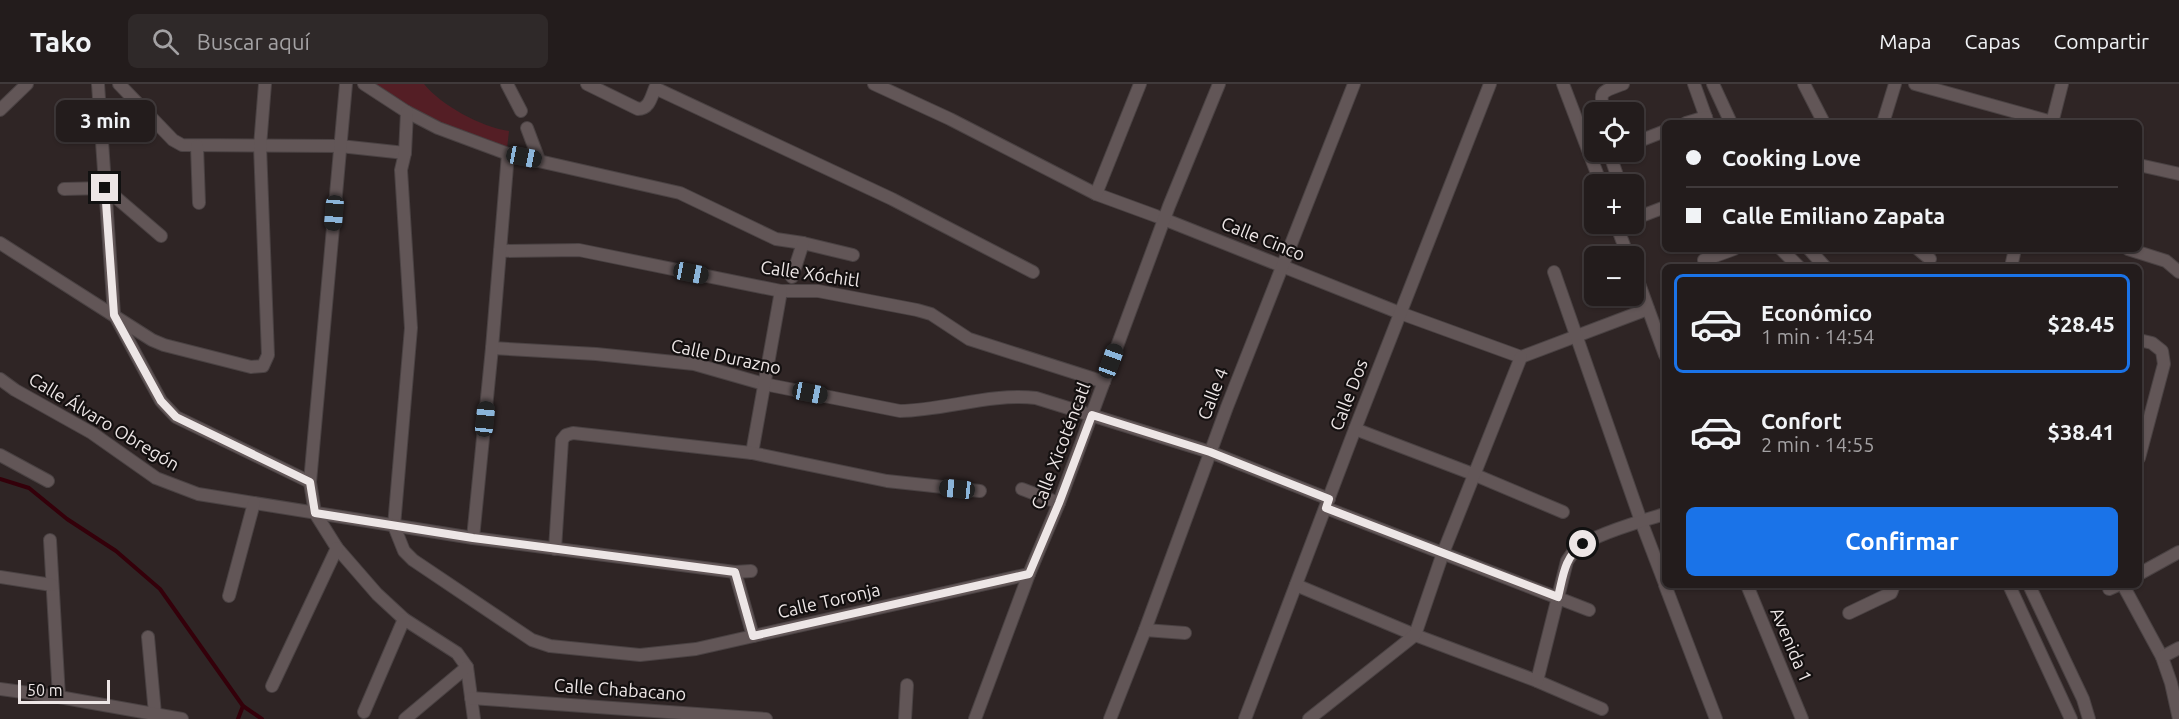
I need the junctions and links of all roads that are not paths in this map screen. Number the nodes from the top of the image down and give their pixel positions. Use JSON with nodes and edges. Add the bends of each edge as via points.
{"nodes":[{"id":1,"x":27,"y":84,"type":"edge"},
{"id":2,"x":98,"y":84,"type":"edge"},
{"id":3,"x":119,"y":84,"type":"edge"},
{"id":4,"x":266,"y":84,"type":"edge"},
{"id":5,"x":346,"y":84,"type":"edge"},
{"id":6,"x":364,"y":84,"type":"edge"},
{"id":7,"x":507,"y":84,"type":"edge"},
{"id":8,"x":587,"y":84,"type":"edge"},
{"id":9,"x":874,"y":84,"type":"edge"},
{"id":10,"x":1140,"y":84,"type":"edge"},
{"id":11,"x":1219,"y":84,"type":"edge"},
{"id":12,"x":1354,"y":84,"type":"edge"},
{"id":13,"x":1490,"y":84,"type":"edge"},
{"id":14,"x":1563,"y":84,"type":"edge"},
{"id":15,"x":1623,"y":84,"type":"edge"},
{"id":16,"x":1694,"y":84,"type":"edge"},
{"id":17,"x":1713,"y":84,"type":"edge"},
{"id":18,"x":1803,"y":84,"type":"edge"},
{"id":19,"x":1895,"y":84,"type":"edge"},
{"id":20,"x":1915,"y":84,"type":"edge"},
{"id":21,"x":2062,"y":84,"type":"edge"},
{"id":22,"x":656,"y":86,"type":"edge"},
{"id":23,"x":1601,"y":102,"type":"edge"},
{"id":24,"x":0,"y":110,"type":"edge"},
{"id":25,"x":521,"y":111,"type":"dead end"},
{"id":26,"x":408,"y":112,"type":"junction"},
{"id":27,"x":1707,"y":120,"type":"edge"},
{"id":28,"x":1730,"y":120,"type":"edge"},
{"id":29,"x":1822,"y":120,"type":"edge"},
{"id":30,"x":1884,"y":120,"type":"edge"},
{"id":31,"x":2045,"y":120,"type":"edge"},
{"id":32,"x":2053,"y":120,"type":"edge"},
{"id":33,"x":527,"y":128,"type":"dead end"},
{"id":34,"x":1662,"y":132,"type":"edge"},
{"id":35,"x":1644,"y":139,"type":"edge"},
{"id":36,"x":197,"y":146,"type":"junction"},
{"id":37,"x":260,"y":146,"type":"junction"},
{"id":38,"x":339,"y":146,"type":"junction"},
{"id":39,"x":405,"y":153,"type":"junction"},
{"id":40,"x":508,"y":154,"type":"junction"},
{"id":41,"x":539,"y":160,"type":"junction"},
{"id":42,"x":2142,"y":166,"type":"edge"},
{"id":43,"x":1597,"y":174,"type":"edge"},
{"id":44,"x":2179,"y":174,"type":"edge"},
{"id":45,"x":105,"y":188,"type":"junction"},
{"id":46,"x":64,"y":189,"type":"dead end"},
{"id":47,"x":1096,"y":194,"type":"junction"},
{"id":48,"x":199,"y":204,"type":"dead end"},
{"id":49,"x":1662,"y":208,"type":"edge"},
{"id":50,"x":1644,"y":215,"type":"edge"},
{"id":51,"x":1164,"y":219,"type":"junction"},
{"id":52,"x":160,"y":236,"type":"dead end"},
{"id":53,"x":0,"y":243,"type":"edge"},
{"id":54,"x":803,"y":243,"type":"junction"},
{"id":55,"x":500,"y":251,"type":"junction"},
{"id":56,"x":1726,"y":252,"type":"edge"},
{"id":57,"x":1784,"y":252,"type":"edge"},
{"id":58,"x":1812,"y":252,"type":"edge"},
{"id":59,"x":1921,"y":252,"type":"edge"},
{"id":60,"x":2138,"y":252,"type":"edge"},
{"id":61,"x":853,"y":255,"type":"dead end"},
{"id":62,"x":1929,"y":259,"type":"dead end"},
{"id":63,"x":1704,"y":260,"type":"dead end"},
{"id":64,"x":1796,"y":264,"type":"edge"},
{"id":65,"x":1823,"y":264,"type":"edge"},
{"id":66,"x":1282,"y":265,"type":"junction"},
{"id":67,"x":1033,"y":272,"type":"dead end"},
{"id":68,"x":1554,"y":272,"type":"dead end"},
{"id":69,"x":2179,"y":272,"type":"edge"},
{"id":70,"x":792,"y":278,"type":"dead end"},
{"id":71,"x":781,"y":291,"type":"junction"},
{"id":72,"x":1644,"y":298,"type":"edge"},
{"id":73,"x":1648,"y":309,"type":"junction"},
{"id":74,"x":1400,"y":313,"type":"junction"},
{"id":75,"x":114,"y":315,"type":"junction"},
{"id":76,"x":1576,"y":337,"type":"junction"},
{"id":77,"x":2142,"y":341,"type":"edge"},
{"id":78,"x":1662,"y":347,"type":"edge"},
{"id":79,"x":492,"y":348,"type":"junction"},
{"id":80,"x":1521,"y":357,"type":"junction"},
{"id":81,"x":0,"y":379,"type":"edge"},
{"id":82,"x":1104,"y":382,"type":"junction"},
{"id":83,"x":764,"y":384,"type":"junction"},
{"id":84,"x":1092,"y":415,"type":"junction"},
{"id":85,"x":1355,"y":429,"type":"junction"},
{"id":86,"x":2142,"y":447,"type":"edge"},
{"id":87,"x":1210,"y":452,"type":"junction"},
{"id":88,"x":752,"y":453,"type":"junction"},
{"id":89,"x":0,"y":455,"type":"edge"},
{"id":90,"x":1473,"y":474,"type":"junction"},
{"id":91,"x":48,"y":480,"type":"dead end"},
{"id":92,"x":310,"y":482,"type":"junction"},
{"id":93,"x":1022,"y":489,"type":"dead end"},
{"id":94,"x":980,"y":491,"type":"dead end"},
{"id":95,"x":254,"y":503,"type":"junction"},
{"id":96,"x":1059,"y":503,"type":"junction"},
{"id":97,"x":1328,"y":503,"type":"junction"},
{"id":98,"x":1563,"y":512,"type":"dead end"},
{"id":99,"x":315,"y":513,"type":"junction"},
{"id":100,"x":1662,"y":515,"type":"edge"},
{"id":101,"x":1641,"y":521,"type":"junction"},
{"id":102,"x":394,"y":526,"type":"junction"},
{"id":103,"x":473,"y":538,"type":"junction"},
{"id":104,"x":50,"y":540,"type":"dead end"},
{"id":105,"x":337,"y":548,"type":"junction"},
{"id":106,"x":555,"y":549,"type":"junction"},
{"id":107,"x":2179,"y":552,"type":"edge"},
{"id":108,"x":1443,"y":553,"type":"junction"},
{"id":109,"x":752,"y":571,"type":"dead end"},
{"id":110,"x":735,"y":572,"type":"junction"},
{"id":111,"x":2142,"y":572,"type":"edge"},
{"id":112,"x":1029,"y":574,"type":"junction"},
{"id":113,"x":0,"y":577,"type":"edge"},
{"id":114,"x":1662,"y":577,"type":"edge"},
{"id":115,"x":52,"y":585,"type":"junction"},
{"id":116,"x":1296,"y":585,"type":"junction"},
{"id":117,"x":1666,"y":588,"type":"edge"},
{"id":118,"x":1748,"y":588,"type":"edge"},
{"id":119,"x":1893,"y":588,"type":"edge"},
{"id":120,"x":2010,"y":588,"type":"edge"},
{"id":121,"x":2030,"y":588,"type":"edge"},
{"id":122,"x":2125,"y":588,"type":"edge"},
{"id":123,"x":229,"y":596,"type":"dead end"},
{"id":124,"x":1558,"y":597,"type":"junction"},
{"id":125,"x":1589,"y":610,"type":"dead end"},
{"id":126,"x":1849,"y":613,"type":"dead end"},
{"id":127,"x":405,"y":619,"type":"junction"},
{"id":128,"x":2051,"y":629,"type":"junction"},
{"id":129,"x":1145,"y":630,"type":"junction"},
{"id":130,"x":1185,"y":633,"type":"dead end"},
{"id":131,"x":1415,"y":635,"type":"junction"},
{"id":132,"x":753,"y":636,"type":"junction"},
{"id":133,"x":2034,"y":637,"type":"junction"},
{"id":134,"x":148,"y":638,"type":"dead end"},
{"id":135,"x":2179,"y":648,"type":"edge"},
{"id":136,"x":2162,"y":657,"type":"junction"},
{"id":137,"x":468,"y":667,"type":"junction"},
{"id":138,"x":1537,"y":681,"type":"junction"},
{"id":139,"x":907,"y":685,"type":"dead end"},
{"id":140,"x":272,"y":686,"type":"dead end"},
{"id":141,"x":0,"y":689,"type":"edge"},
{"id":142,"x":59,"y":697,"type":"junction"},
{"id":143,"x":471,"y":698,"type":"junction"},
{"id":144,"x":580,"y":706,"type":"junction"},
{"id":145,"x":1602,"y":709,"type":"dead end"},
{"id":146,"x":364,"y":712,"type":"dead end"},
{"id":147,"x":155,"y":714,"type":"junction"},
{"id":148,"x":674,"y":715,"type":"edge"},
{"id":149,"x":182,"y":719,"type":"edge"},
{"id":150,"x":405,"y":719,"type":"edge"},
{"id":151,"x":474,"y":719,"type":"edge"},
{"id":152,"x":578,"y":719,"type":"edge"},
{"id":153,"x":765,"y":719,"type":"edge"},
{"id":154,"x":905,"y":719,"type":"edge"},
{"id":155,"x":975,"y":719,"type":"edge"},
{"id":156,"x":1110,"y":719,"type":"edge"},
{"id":157,"x":1245,"y":719,"type":"edge"},
{"id":158,"x":1309,"y":719,"type":"edge"},
{"id":159,"x":1716,"y":719,"type":"edge"},
{"id":160,"x":1802,"y":719,"type":"edge"},
{"id":161,"x":2071,"y":719,"type":"edge"},
{"id":162,"x":2089,"y":719,"type":"edge"},
{"id":163,"x":2179,"y":719,"type":"edge"}],
"edges":[{"from":1,"to":24,"type":"street"},
{"from":2,"to":45,"type":"street"},
{"from":3,"to":36,"type":"street","via":[[177,144]]},
{"from":4,"to":37,"type":"street"},
{"from":5,"to":38,"type":"street"},
{"from":6,"to":26,"type":"street"},
{"from":7,"to":25,"type":"street"},
{"from":8,"to":22,"type":"street","via":[[638,109],[648,106]]},
{"from":9,"to":47,"type":"street","name":"Calle Cinco"},
{"from":10,"to":47,"type":"street"},
{"from":11,"to":51,"type":"street","name":"Calle Xicoténcatl"},
{"from":12,"to":66,"type":"street","name":"Calle 4"},
{"from":13,"to":74,"type":"street","name":"Calle Dos"},
{"from":14,"to":43,"type":"street"},
{"from":15,"to":23,"type":"street","via":[[1604,91]]},
{"from":16,"to":27,"type":"street"},
{"from":17,"to":28,"type":"street"},
{"from":18,"to":29,"type":"street"},
{"from":19,"to":30,"type":"street"},
{"from":20,"to":31,"type":"street"},
{"from":21,"to":32,"type":"street"},
{"from":22,"to":67,"type":"street","via":[[892,198]]},
{"from":26,"to":39,"type":"street"},
{"from":26,"to":40,"type":"street","via":[[438,128]]},
{"from":33,"to":41,"type":"street"},
{"from":34,"to":35,"type":"street"},
{"from":36,"to":37,"type":"street"},
{"from":36,"to":48,"type":"street"},
{"from":37,"to":38,"type":"street"},
{"from":37,"to":75,"type":"street","via":[[268,355],[263,366],[251,367],[164,345]]},
{"from":38,"to":39,"type":"street"},
{"from":38,"to":92,"type":"street"},
{"from":39,"to":102,"type":"street","via":[[402,170],[411,328]]},
{"from":40,"to":41,"type":"street"},
{"from":40,"to":55,"type":"street"},
{"from":41,"to":54,"type":"street","via":[[680,193],[766,235]]},
{"from":42,"to":44,"type":"street"},
{"from":45,"to":46,"type":"street"},
{"from":45,"to":52,"type":"street"},
{"from":45,"to":75,"type":"street"},
{"from":47,"to":51,"type":"street","name":"Calle Cinco"},
{"from":49,"to":50,"type":"street"},
{"from":51,"to":66,"type":"street","name":"Calle Cinco"},
{"from":51,"to":82,"type":"street","name":"Calle Xicoténcatl"},
{"from":53,"to":75,"type":"street"},
{"from":54,"to":61,"type":"street"},
{"from":54,"to":70,"type":"street"},
{"from":55,"to":71,"type":"street","name":"Calle Xóchitl","via":[[579,250]]},
{"from":55,"to":79,"type":"street"},
{"from":56,"to":63,"type":"street"},
{"from":57,"to":64,"type":"street"},
{"from":58,"to":65,"type":"street"},
{"from":59,"to":62,"type":"street"},
{"from":60,"to":69,"type":"street","via":[[2166,261]]},
{"from":66,"to":74,"type":"street","name":"Calle Cinco"},
{"from":66,"to":87,"type":"street","name":"Calle 4"},
{"from":68,"to":76,"type":"street"},
{"from":71,"to":82,"type":"street","name":"Calle Xóchitl","via":[[818,291],[917,310],[931,314],[969,339]]},
{"from":71,"to":83,"type":"street"},
{"from":72,"to":73,"type":"street"},
{"from":73,"to":76,"type":"street"},
{"from":73,"to":78,"type":"street"},
{"from":74,"to":80,"type":"street","name":"Calle Cinco"},
{"from":74,"to":85,"type":"street","name":"Calle Dos"},
{"from":75,"to":92,"type":"street","via":[[161,401],[176,417]]},
{"from":76,"to":80,"type":"street"},
{"from":76,"to":101,"type":"street"},
{"from":77,"to":86,"type":"street","via":[[2162,351],[2164,364]]},
{"from":79,"to":83,"type":"street","name":"Calle Durazno","via":[[694,364]]},
{"from":79,"to":103,"type":"street"},
{"from":80,"to":90,"type":"street"},
{"from":81,"to":95,"type":"street","name":"Calle Álvaro Obregón","via":[[92,433],[156,478],[198,494]]},
{"from":82,"to":84,"type":"street","name":"Calle Xicoténcatl"},
{"from":83,"to":84,"type":"street","name":"Calle Durazno","via":[[900,411],[1016,396]]},
{"from":83,"to":88,"type":"street"},
{"from":84,"to":87,"type":"street","name":"Calle Durazno"},
{"from":84,"to":96,"type":"street","name":"Calle Xicoténcatl"},
{"from":85,"to":90,"type":"street"},
{"from":85,"to":97,"type":"street","name":"Calle Dos"},
{"from":87,"to":97,"type":"street","name":"Calle Durazno"},
{"from":87,"to":129,"type":"street","name":"Calle 4"},
{"from":88,"to":94,"type":"street","via":[[887,481]]},
{"from":88,"to":106,"type":"street","via":[[566,435],[560,456]]},
{"from":89,"to":91,"type":"street"},
{"from":90,"to":98,"type":"street"},
{"from":90,"to":108,"type":"street"},
{"from":92,"to":99,"type":"street"},
{"from":93,"to":96,"type":"street"},
{"from":95,"to":99,"type":"street","name":"Calle Álvaro Obregón"},
{"from":95,"to":123,"type":"street"},
{"from":96,"to":112,"type":"street","name":"Calle Xicoténcatl"},
{"from":97,"to":108,"type":"street","name":"Calle Durazno"},
{"from":97,"to":116,"type":"street","name":"Calle Dos"},
{"from":99,"to":102,"type":"street","name":"Calle Álvaro Obregón"},
{"from":99,"to":105,"type":"street"},
{"from":100,"to":101,"type":"street"},
{"from":101,"to":114,"type":"street"},
{"from":101,"to":124,"type":"street","via":[[1574,551],[1567,561]]},
{"from":102,"to":103,"type":"street","name":"Calle Álvaro Obregón"},
{"from":102,"to":132,"type":"street","name":"Calle Toronja","via":[[404,551],[413,560],[532,640],[550,646],[640,655],[696,649]]},
{"from":103,"to":106,"type":"street","name":"Calle Álvaro Obregón"},
{"from":104,"to":115,"type":"street"},
{"from":105,"to":127,"type":"street"},
{"from":105,"to":140,"type":"street"},
{"from":106,"to":110,"type":"street","name":"Calle Álvaro Obregón"},
{"from":107,"to":111,"type":"street"},
{"from":108,"to":124,"type":"street","name":"Calle Durazno"},
{"from":108,"to":131,"type":"street"},
{"from":109,"to":110,"type":"street","name":"Calle Álvaro Obregón"},
{"from":110,"to":132,"type":"street"},
{"from":112,"to":132,"type":"street","name":"Calle Toronja"},
{"from":112,"to":155,"type":"street","name":"Calle Xicoténcatl"},
{"from":113,"to":115,"type":"street"},
{"from":115,"to":142,"type":"street"},
{"from":116,"to":131,"type":"street"},
{"from":116,"to":157,"type":"street","name":"Calle Dos"},
{"from":117,"to":159,"type":"street"},
{"from":118,"to":160,"type":"street","name":"Avenida 1"},
{"from":119,"to":126,"type":"street","via":[[1891,593]]},
{"from":120,"to":133,"type":"street"},
{"from":121,"to":128,"type":"street"},
{"from":122,"to":136,"type":"street"},
{"from":124,"to":125,"type":"street","name":"Calle Durazno"},
{"from":124,"to":138,"type":"street"},
{"from":127,"to":137,"type":"street","via":[[457,653]]},
{"from":127,"to":146,"type":"street"},
{"from":128,"to":133,"type":"street"},
{"from":128,"to":162,"type":"street"},
{"from":129,"to":130,"type":"street"},
{"from":129,"to":156,"type":"street","name":"Calle 4"},
{"from":131,"to":138,"type":"street"},
{"from":131,"to":158,"type":"street"},
{"from":133,"to":161,"type":"street"},
{"from":134,"to":147,"type":"street"},
{"from":135,"to":136,"type":"street"},
{"from":136,"to":163,"type":"street"},
{"from":137,"to":143,"type":"street"},
{"from":137,"to":150,"type":"street"},
{"from":138,"to":145,"type":"street"},
{"from":139,"to":154,"type":"street"},
{"from":141,"to":142,"type":"street"},
{"from":142,"to":147,"type":"street"},
{"from":143,"to":144,"type":"street","name":"Calle Chabacano"},
{"from":143,"to":151,"type":"street"},
{"from":144,"to":148,"type":"street","name":"Calle Chabacano"},
{"from":144,"to":152,"type":"street"},
{"from":147,"to":149,"type":"street"},
{"from":148,"to":153,"type":"street","name":"Calle Chabacano"}]}
